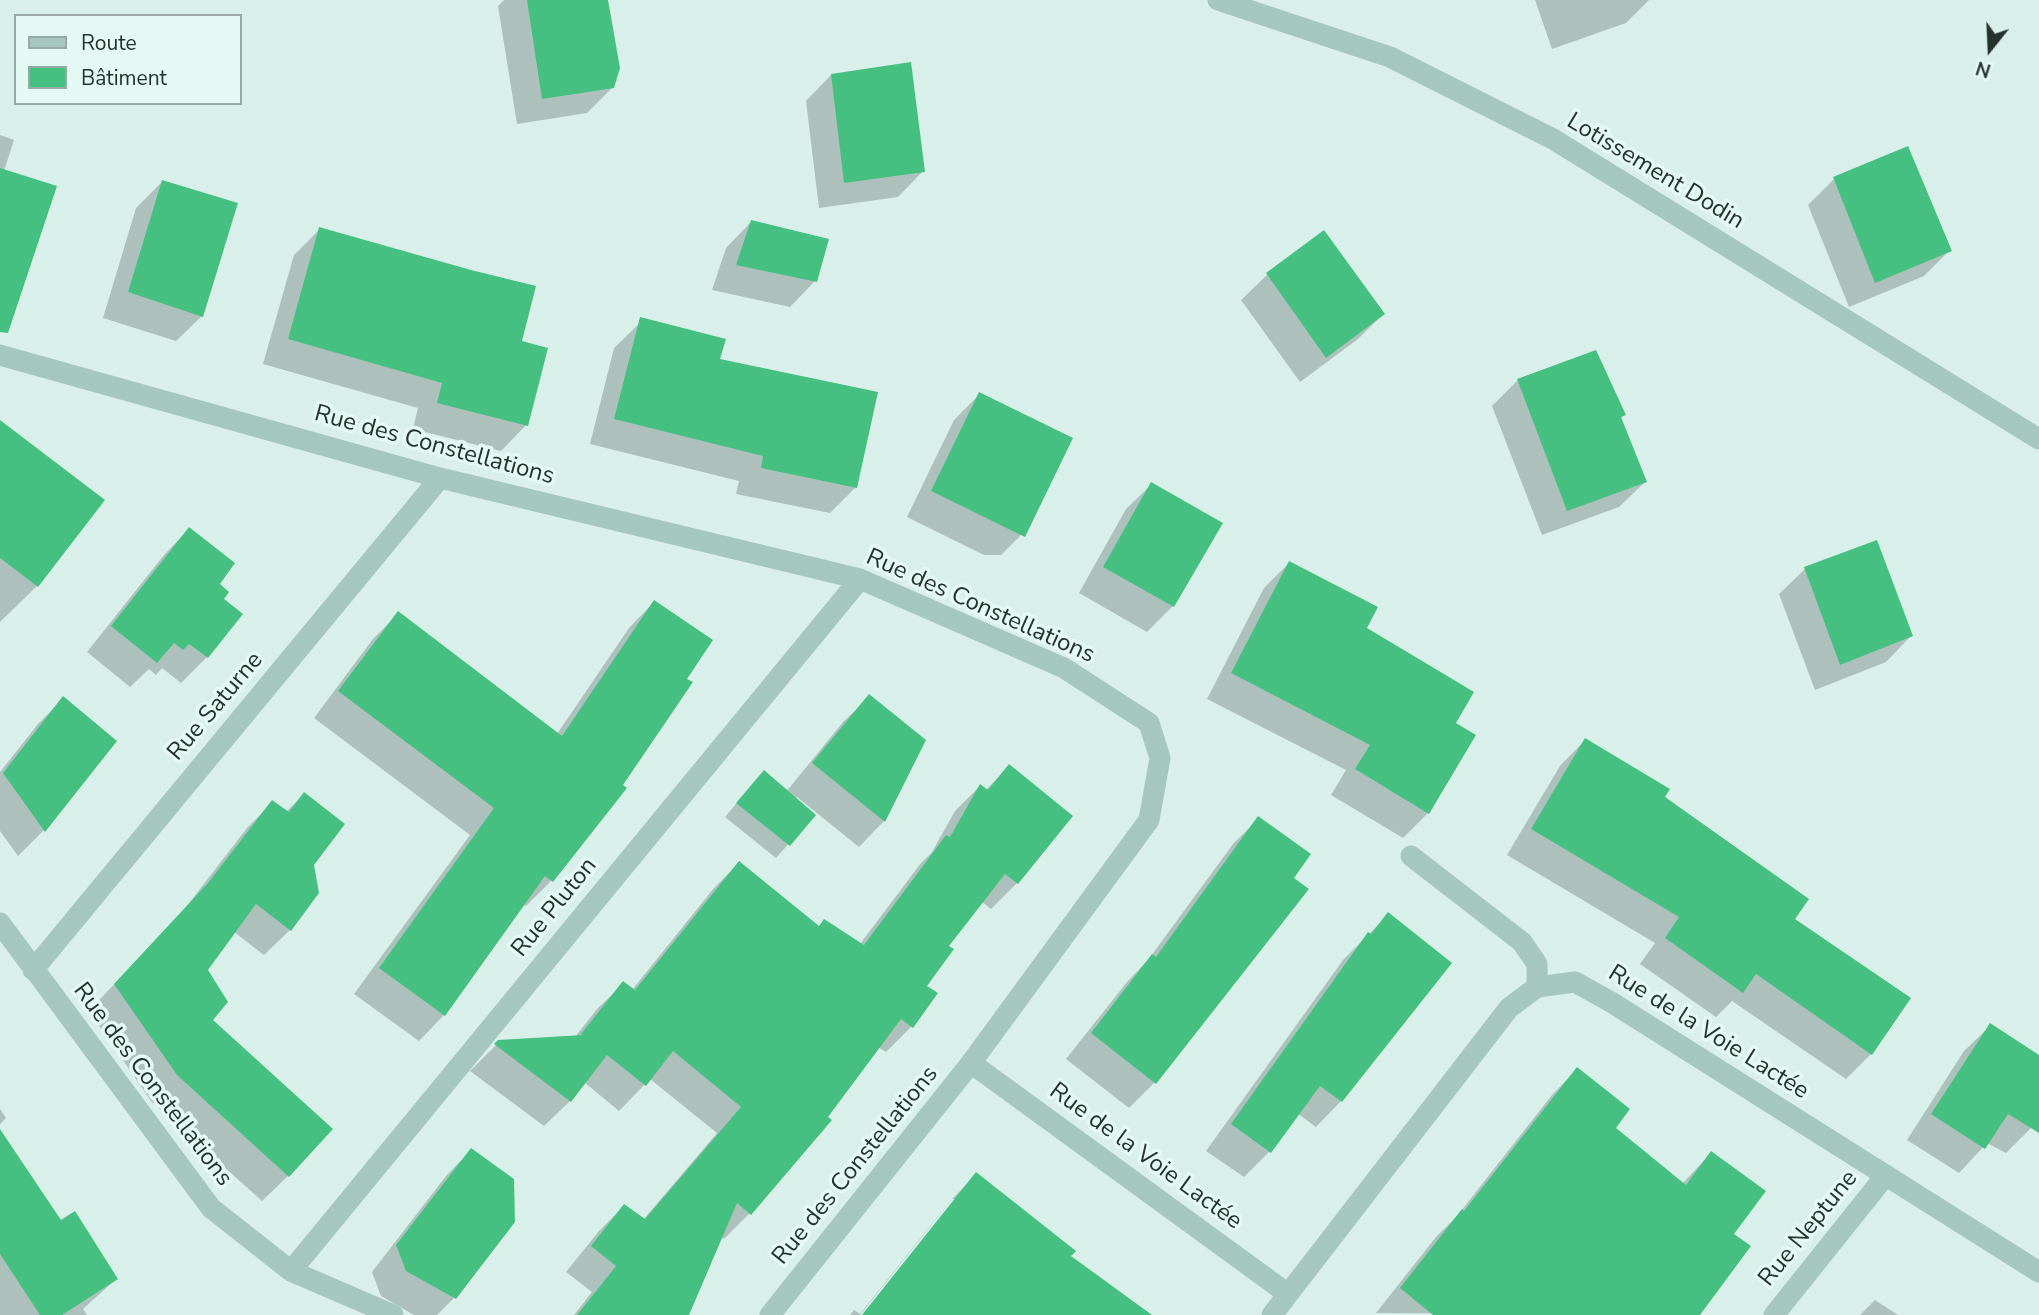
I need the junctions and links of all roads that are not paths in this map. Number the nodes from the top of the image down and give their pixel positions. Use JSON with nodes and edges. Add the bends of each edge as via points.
{"nodes":[{"id":1,"x":1218,"y":0,"type":"edge"},
{"id":2,"x":0,"y":355,"type":"edge"},
{"id":3,"x":2039,"y":439,"type":"edge"},
{"id":4,"x":440,"y":478,"type":"junction"},
{"id":5,"x":860,"y":579,"type":"junction"},
{"id":6,"x":1411,"y":856,"type":"dead end"},
{"id":7,"x":0,"y":923,"type":"edge"},
{"id":8,"x":33,"y":970,"type":"junction"},
{"id":9,"x":1537,"y":987,"type":"junction"},
{"id":10,"x":971,"y":1063,"type":"junction"},
{"id":11,"x":1885,"y":1175,"type":"junction"},
{"id":12,"x":291,"y":1271,"type":"junction"},
{"id":13,"x":2039,"y":1272,"type":"edge"},
{"id":14,"x":1288,"y":1294,"type":"junction"},
{"id":15,"x":394,"y":1315,"type":"edge"},
{"id":16,"x":770,"y":1315,"type":"edge"},
{"id":17,"x":1272,"y":1315,"type":"edge"},
{"id":18,"x":1774,"y":1315,"type":"edge"}],
"edges":[{"from":1,"to":3,"type":"street","name":"Lotissement Dodin","via":[[1390,57],[1553,139]]},
{"from":2,"to":4,"type":"street","name":"Rue des Constellations"},
{"from":4,"to":5,"type":"street","name":"Rue des Constellations"},
{"from":4,"to":8,"type":"street","name":"Rue Saturne"},
{"from":5,"to":10,"type":"street","name":"Rue des Constellations","via":[[1064,668],[1149,723],[1160,758],[1149,820]]},
{"from":5,"to":12,"type":"street","name":"Rue Pluton"},
{"from":6,"to":9,"type":"street","via":[[1522,942],[1537,964]]},
{"from":7,"to":8,"type":"street","name":"Rue des Constellations"},
{"from":8,"to":12,"type":"street","name":"Rue des Constellations","via":[[211,1208]]},
{"from":9,"to":11,"type":"street","name":"Rue de la Voie Lactée","via":[[1575,982]]},
{"from":9,"to":14,"type":"street","name":"Rue de la Voie Lactée","via":[[1509,1008]]},
{"from":10,"to":14,"type":"street","name":"Rue de la Voie Lactée"},
{"from":10,"to":16,"type":"street","name":"Rue des Constellations"},
{"from":11,"to":13,"type":"street","name":"Rue de la Voie Lactée"},
{"from":11,"to":18,"type":"street","name":"Rue Neptune"},
{"from":12,"to":15,"type":"street","name":"Rue des Constellations"},
{"from":14,"to":17,"type":"street","name":"Rue de la Voie Lactée"}]}
